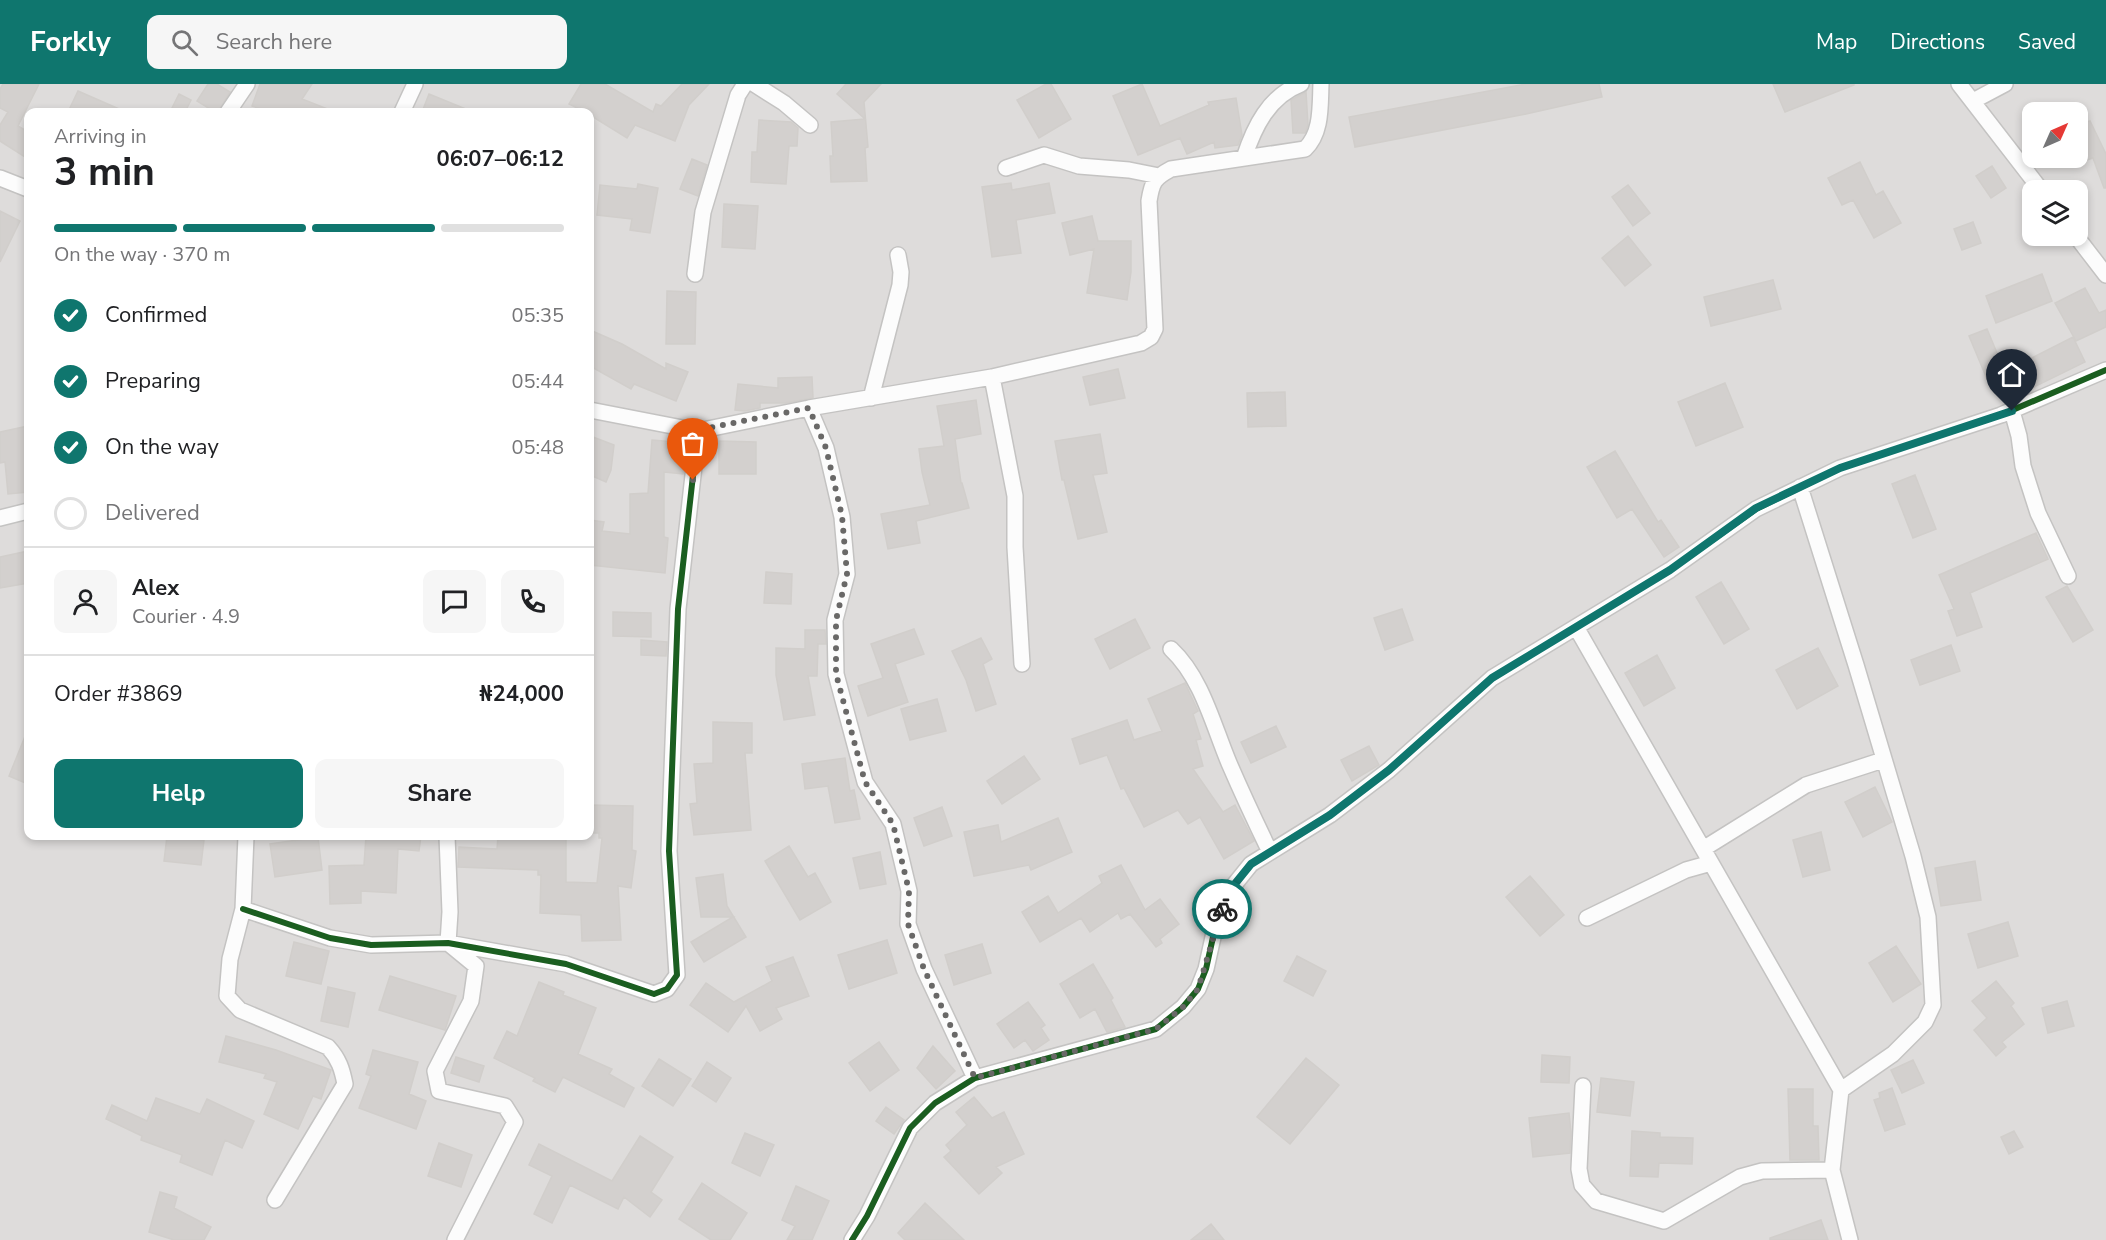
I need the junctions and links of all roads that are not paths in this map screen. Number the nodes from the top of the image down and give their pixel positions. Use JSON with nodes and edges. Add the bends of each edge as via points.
{"nodes":[{"id":1,"x":247,"y":84,"type":"edge"},
{"id":2,"x":414,"y":84,"type":"edge"},
{"id":3,"x":745,"y":84,"type":"edge"},
{"id":4,"x":754,"y":84,"type":"edge"},
{"id":5,"x":1301,"y":84,"type":"edge"},
{"id":6,"x":1321,"y":84,"type":"edge"},
{"id":7,"x":1959,"y":84,"type":"edge"},
{"id":8,"x":2005,"y":84,"type":"edge"},
{"id":9,"x":1972,"y":101,"type":"junction"},
{"id":10,"x":231,"y":108,"type":"edge"},
{"id":11,"x":404,"y":108,"type":"edge"},
{"id":12,"x":810,"y":126,"type":"dead end"},
{"id":13,"x":1244,"y":158,"type":"junction"},
{"id":14,"x":1006,"y":168,"type":"dead end"},
{"id":15,"x":1159,"y":176,"type":"junction"},
{"id":16,"x":0,"y":178,"type":"edge"},
{"id":17,"x":2033,"y":180,"type":"edge"},
{"id":18,"x":24,"y":187,"type":"edge"},
{"id":19,"x":2084,"y":246,"type":"edge"},
{"id":20,"x":898,"y":255,"type":"dead end"},
{"id":21,"x":695,"y":274,"type":"dead end"},
{"id":22,"x":2106,"y":275,"type":"edge"},
{"id":23,"x":2106,"y":370,"type":"edge"},
{"id":24,"x":992,"y":377,"type":"junction"},
{"id":25,"x":871,"y":398,"type":"junction"},
{"id":26,"x":809,"y":408,"type":"junction"},
{"id":27,"x":594,"y":411,"type":"edge"},
{"id":28,"x":2012,"y":411,"type":"junction"},
{"id":29,"x":698,"y":430,"type":"junction"},
{"id":30,"x":1800,"y":487,"type":"junction"},
{"id":31,"x":24,"y":512,"type":"edge"},
{"id":32,"x":0,"y":518,"type":"edge"},
{"id":33,"x":2068,"y":576,"type":"dead end"},
{"id":34,"x":1576,"y":627,"type":"junction"},
{"id":35,"x":1171,"y":649,"type":"dead end"},
{"id":36,"x":1022,"y":664,"type":"dead end"},
{"id":37,"x":1883,"y":760,"type":"junction"},
{"id":38,"x":246,"y":840,"type":"edge"},
{"id":39,"x":447,"y":840,"type":"edge"},
{"id":40,"x":1270,"y":852,"type":"junction"},
{"id":41,"x":1707,"y":856,"type":"junction"},
{"id":42,"x":243,"y":909,"type":"junction"},
{"id":43,"x":1587,"y":918,"type":"dead end"},
{"id":44,"x":448,"y":943,"type":"junction"},
{"id":45,"x":975,"y":1078,"type":"junction"},
{"id":46,"x":1583,"y":1086,"type":"dead end"},
{"id":47,"x":1841,"y":1090,"type":"junction"},
{"id":48,"x":1832,"y":1170,"type":"junction"},
{"id":49,"x":275,"y":1200,"type":"dead end"},
{"id":50,"x":455,"y":1240,"type":"edge"},
{"id":51,"x":852,"y":1240,"type":"edge"},
{"id":52,"x":1850,"y":1240,"type":"edge"}],
"edges":[{"from":1,"to":10,"type":"street"},
{"from":2,"to":11,"type":"street"},
{"from":3,"to":21,"type":"street","via":[[738,95],[703,212]]},
{"from":4,"to":12,"type":"street"},
{"from":5,"to":13,"type":"street","via":[[1288,89],[1268,108],[1251,136]]},
{"from":6,"to":13,"type":"street","via":[[1313,142],[1305,149]]},
{"from":7,"to":9,"type":"street"},
{"from":8,"to":9,"type":"street"},
{"from":9,"to":17,"type":"street"},
{"from":13,"to":15,"type":"street","via":[[1171,169]]},
{"from":14,"to":15,"type":"street","via":[[1044,154],[1079,166]]},
{"from":15,"to":24,"type":"street","via":[[1151,186],[1149,201],[1155,321],[1151,336],[1141,344]]},
{"from":16,"to":18,"type":"street"},
{"from":19,"to":22,"type":"street"},
{"from":20,"to":25,"type":"street","via":[[900,285]]},
{"from":23,"to":28,"type":"street"},
{"from":24,"to":25,"type":"street"},
{"from":24,"to":36,"type":"street","via":[[1015,496]]},
{"from":25,"to":26,"type":"street"},
{"from":26,"to":29,"type":"street"},
{"from":26,"to":45,"type":"street","via":[[826,448],[842,516],[847,574],[836,620],[836,674],[865,782],[893,824],[909,891],[908,924],[924,969]]},
{"from":27,"to":29,"type":"street"},
{"from":28,"to":30,"type":"street","via":[[1840,468]]},
{"from":28,"to":33,"type":"street","via":[[2038,513]]},
{"from":29,"to":44,"type":"street","via":[[678,609],[669,851],[676,975],[668,988],[654,994],[566,964]]},
{"from":30,"to":34,"type":"street","via":[[1756,508],[1670,570]]},
{"from":30,"to":37,"type":"street"},
{"from":31,"to":32,"type":"street"},
{"from":34,"to":40,"type":"street","via":[[1492,678],[1389,770],[1330,815]]},
{"from":34,"to":41,"type":"street"},
{"from":35,"to":40,"type":"street","via":[[1183,660],[1211,715]]},
{"from":37,"to":41,"type":"street","via":[[1806,785]]},
{"from":37,"to":47,"type":"street","via":[[1928,917],[1933,1005],[1925,1022],[1893,1054]]},
{"from":38,"to":42,"type":"street"},
{"from":39,"to":44,"type":"street"},
{"from":40,"to":45,"type":"street","via":[[1251,864],[1230,890],[1217,919],[1198,989],[1156,1029]]},
{"from":41,"to":43,"type":"street"},
{"from":41,"to":47,"type":"street"},
{"from":42,"to":44,"type":"street","via":[[330,938],[371,945]]},
{"from":42,"to":49,"type":"street","via":[[230,959],[227,996],[240,1010],[328,1047],[342,1067],[345,1084]]},
{"from":44,"to":50,"type":"street","via":[[476,966],[471,1000],[435,1071],[439,1091],[505,1106],[515,1122]]},
{"from":45,"to":51,"type":"street","via":[[935,1103],[910,1128]]},
{"from":46,"to":48,"type":"street","via":[[1580,1169],[1582,1185],[1596,1201],[1664,1221],[1740,1178],[1762,1171]]},
{"from":47,"to":48,"type":"street"},
{"from":48,"to":52,"type":"street"}]}
